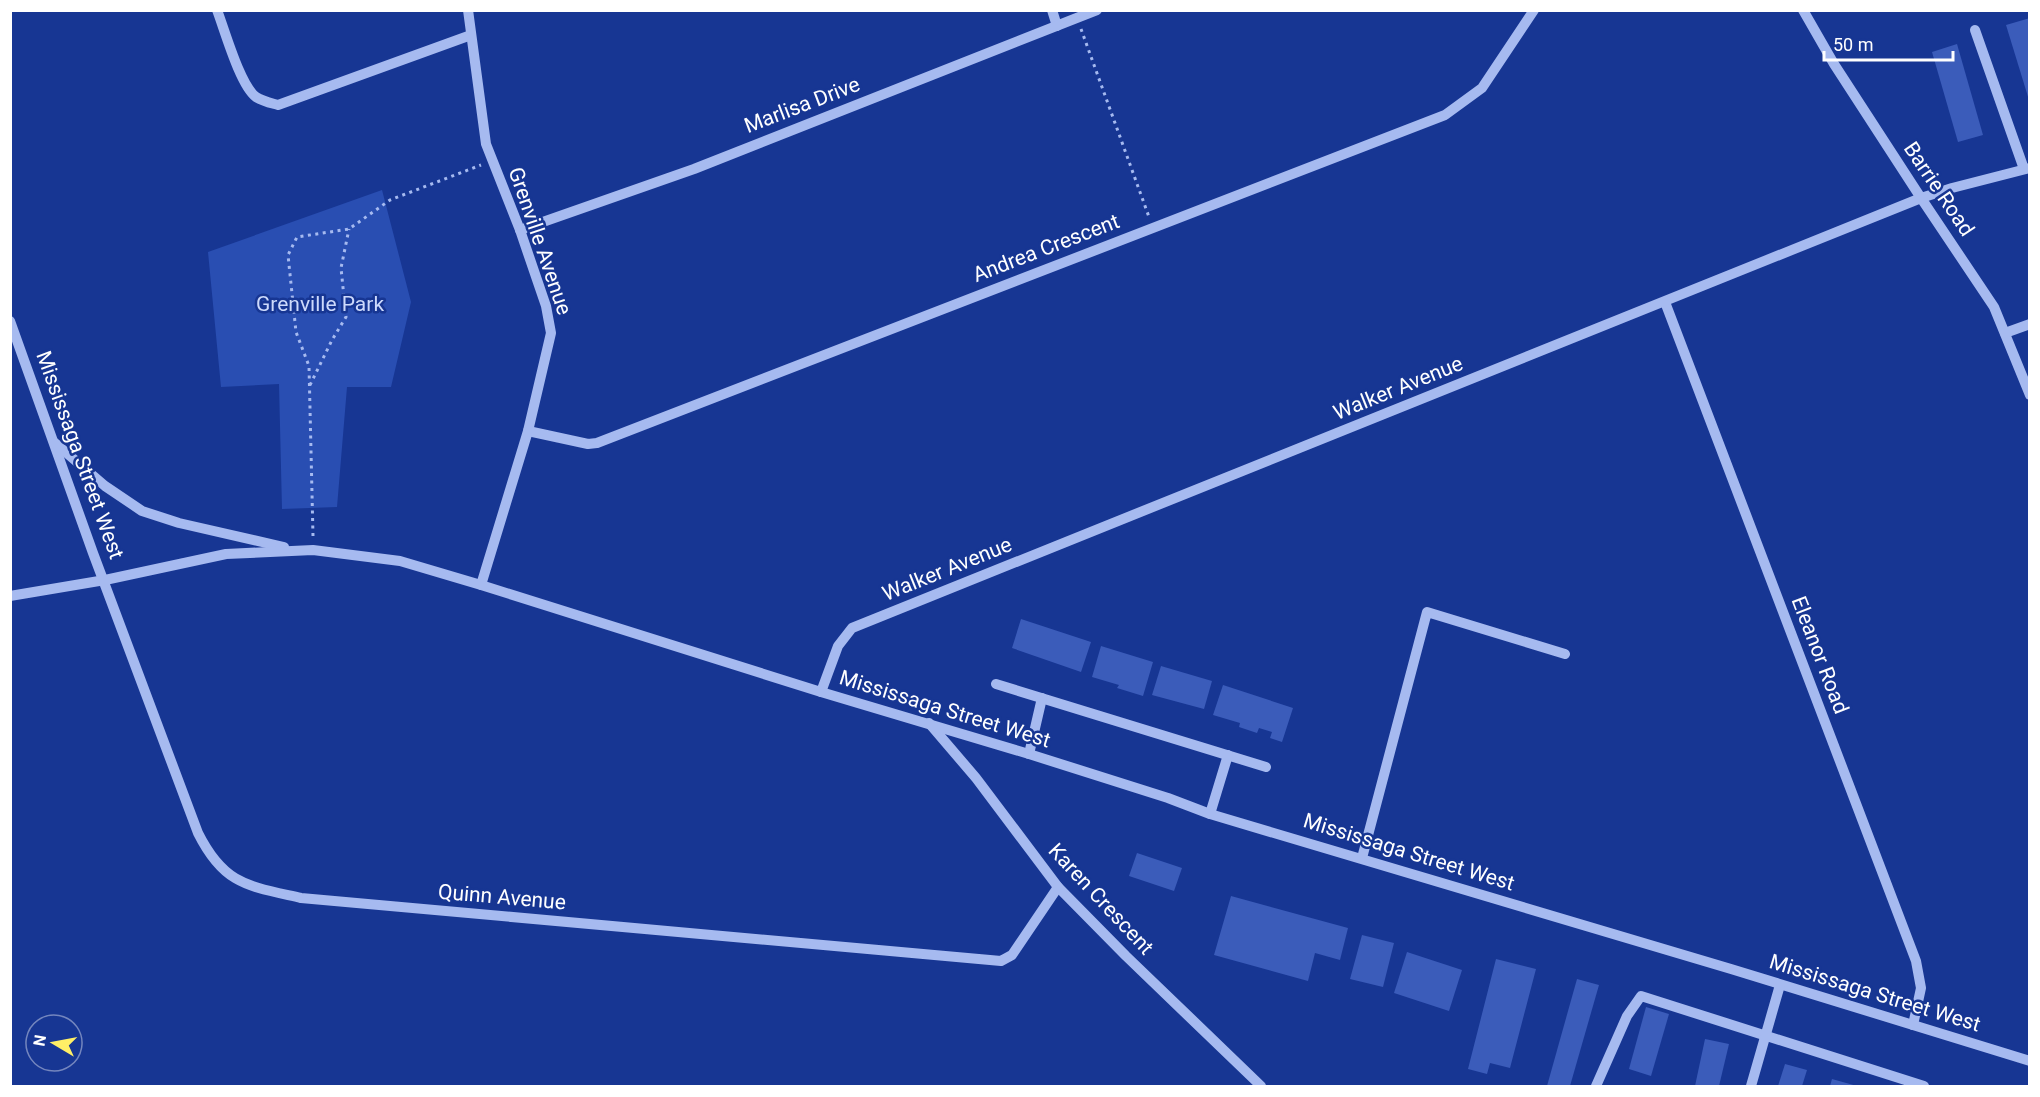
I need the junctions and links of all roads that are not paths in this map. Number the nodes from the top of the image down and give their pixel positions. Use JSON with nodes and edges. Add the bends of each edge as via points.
{"nodes":[{"id":1,"x":217,"y":10,"type":"edge"},
{"id":2,"x":468,"y":10,"type":"edge"},
{"id":3,"x":1052,"y":10,"type":"edge"},
{"id":4,"x":1096,"y":10,"type":"edge"},
{"id":5,"x":1534,"y":10,"type":"edge"},
{"id":6,"x":1803,"y":10,"type":"edge"},
{"id":7,"x":1057,"y":26,"type":"junction"},
{"id":8,"x":1975,"y":30,"type":"dead end"},
{"id":9,"x":471,"y":35,"type":"junction"},
{"id":10,"x":2027,"y":169,"type":"edge"},
{"id":11,"x":1921,"y":198,"type":"junction"},
{"id":12,"x":520,"y":230,"type":"junction"},
{"id":13,"x":1665,"y":302,"type":"junction"},
{"id":14,"x":10,"y":321,"type":"edge"},
{"id":15,"x":2030,"y":324,"type":"edge"},
{"id":16,"x":2005,"y":333,"type":"junction"},
{"id":17,"x":2030,"y":395,"type":"edge"},
{"id":18,"x":528,"y":431,"type":"junction"},
{"id":19,"x":54,"y":442,"type":"junction"},
{"id":20,"x":299,"y":550,"type":"junction"},
{"id":21,"x":105,"y":580,"type":"junction"},
{"id":22,"x":480,"y":585,"type":"junction"},
{"id":23,"x":10,"y":596,"type":"edge"},
{"id":24,"x":1565,"y":654,"type":"dead end"},
{"id":25,"x":996,"y":684,"type":"dead end"},
{"id":26,"x":821,"y":692,"type":"junction"},
{"id":27,"x":1042,"y":698,"type":"junction"},
{"id":28,"x":928,"y":723,"type":"junction"},
{"id":29,"x":1029,"y":754,"type":"junction"},
{"id":30,"x":1228,"y":755,"type":"junction"},
{"id":31,"x":1266,"y":767,"type":"dead end"},
{"id":32,"x":1210,"y":814,"type":"junction"},
{"id":33,"x":1362,"y":858,"type":"junction"},
{"id":34,"x":1058,"y":886,"type":"junction"},
{"id":35,"x":1780,"y":985,"type":"junction"},
{"id":36,"x":1912,"y":1025,"type":"junction"},
{"id":37,"x":1766,"y":1036,"type":"junction"},
{"id":38,"x":2030,"y":1061,"type":"edge"},
{"id":39,"x":1261,"y":1086,"type":"edge"},
{"id":40,"x":1596,"y":1086,"type":"edge"},
{"id":41,"x":1751,"y":1086,"type":"edge"},
{"id":42,"x":1924,"y":1086,"type":"edge"}],
"edges":[{"from":1,"to":9,"type":"street","via":[[250,91],[258,99],[278,105]]},
{"from":2,"to":9,"type":"street","name":"Grenville Avenue"},
{"from":3,"to":7,"type":"street"},
{"from":4,"to":7,"type":"street","name":"Marlisa Drive"},
{"from":5,"to":18,"type":"street","name":"Andrea Crescent","via":[[1482,88],[1445,115],[597,443]]},
{"from":6,"to":11,"type":"street","name":"Barrie Road"},
{"from":7,"to":12,"type":"street","name":"Marlisa Drive","via":[[694,169]]},
{"from":8,"to":10,"type":"street"},
{"from":9,"to":12,"type":"street","name":"Grenville Avenue","via":[[486,144]]},
{"from":10,"to":11,"type":"street","name":"Walker Avenue"},
{"from":11,"to":13,"type":"street","name":"Walker Avenue"},
{"from":11,"to":16,"type":"street","name":"Barrie Road","via":[[1994,306]]},
{"from":12,"to":18,"type":"street","name":"Grenville Avenue","via":[[551,333]]},
{"from":13,"to":26,"type":"street","name":"Walker Avenue","via":[[852,628],[838,646]]},
{"from":13,"to":36,"type":"street","name":"Eleanor Road","via":[[1916,961],[1921,988]]},
{"from":14,"to":19,"type":"street","name":"Mississaga Street West"},
{"from":15,"to":16,"type":"street"},
{"from":16,"to":17,"type":"street","name":"Barrie Road"},
{"from":18,"to":22,"type":"street","name":"Grenville Avenue"},
{"from":19,"to":20,"type":"street","via":[[105,486],[142,511]]},
{"from":19,"to":21,"type":"street","name":"Mississaga Street West"},
{"from":20,"to":21,"type":"street","name":"Mississaga Street West","via":[[226,554]]},
{"from":20,"to":22,"type":"street","name":"Mississaga Street West","via":[[400,561]]},
{"from":21,"to":23,"type":"street"},
{"from":21,"to":34,"type":"street","name":"Quinn Avenue","via":[[198,833],[210,856],[228,875],[259,889],[302,898],[1001,961],[1012,955]]},
{"from":22,"to":26,"type":"street","name":"Mississaga Street West"},
{"from":24,"to":33,"type":"street","via":[[1427,612]]},
{"from":25,"to":27,"type":"street"},
{"from":26,"to":28,"type":"street","name":"Mississaga Street West"},
{"from":27,"to":29,"type":"street"},
{"from":27,"to":30,"type":"street"},
{"from":28,"to":29,"type":"street","name":"Mississaga Street West"},
{"from":28,"to":34,"type":"street","name":"Karen Crescent","via":[[976,778]]},
{"from":29,"to":32,"type":"street","name":"Mississaga Street West"},
{"from":30,"to":31,"type":"street"},
{"from":30,"to":32,"type":"street"},
{"from":32,"to":33,"type":"street","name":"Mississaga Street West"},
{"from":33,"to":35,"type":"street","name":"Mississaga Street West"},
{"from":34,"to":39,"type":"street","name":"Karen Crescent"},
{"from":35,"to":36,"type":"street","name":"Mississaga Street West"},
{"from":35,"to":37,"type":"street"},
{"from":36,"to":38,"type":"street","name":"Mississaga Street West"},
{"from":37,"to":40,"type":"street","via":[[1641,996],[1627,1016]]},
{"from":37,"to":41,"type":"street"},
{"from":37,"to":42,"type":"street"}]}
